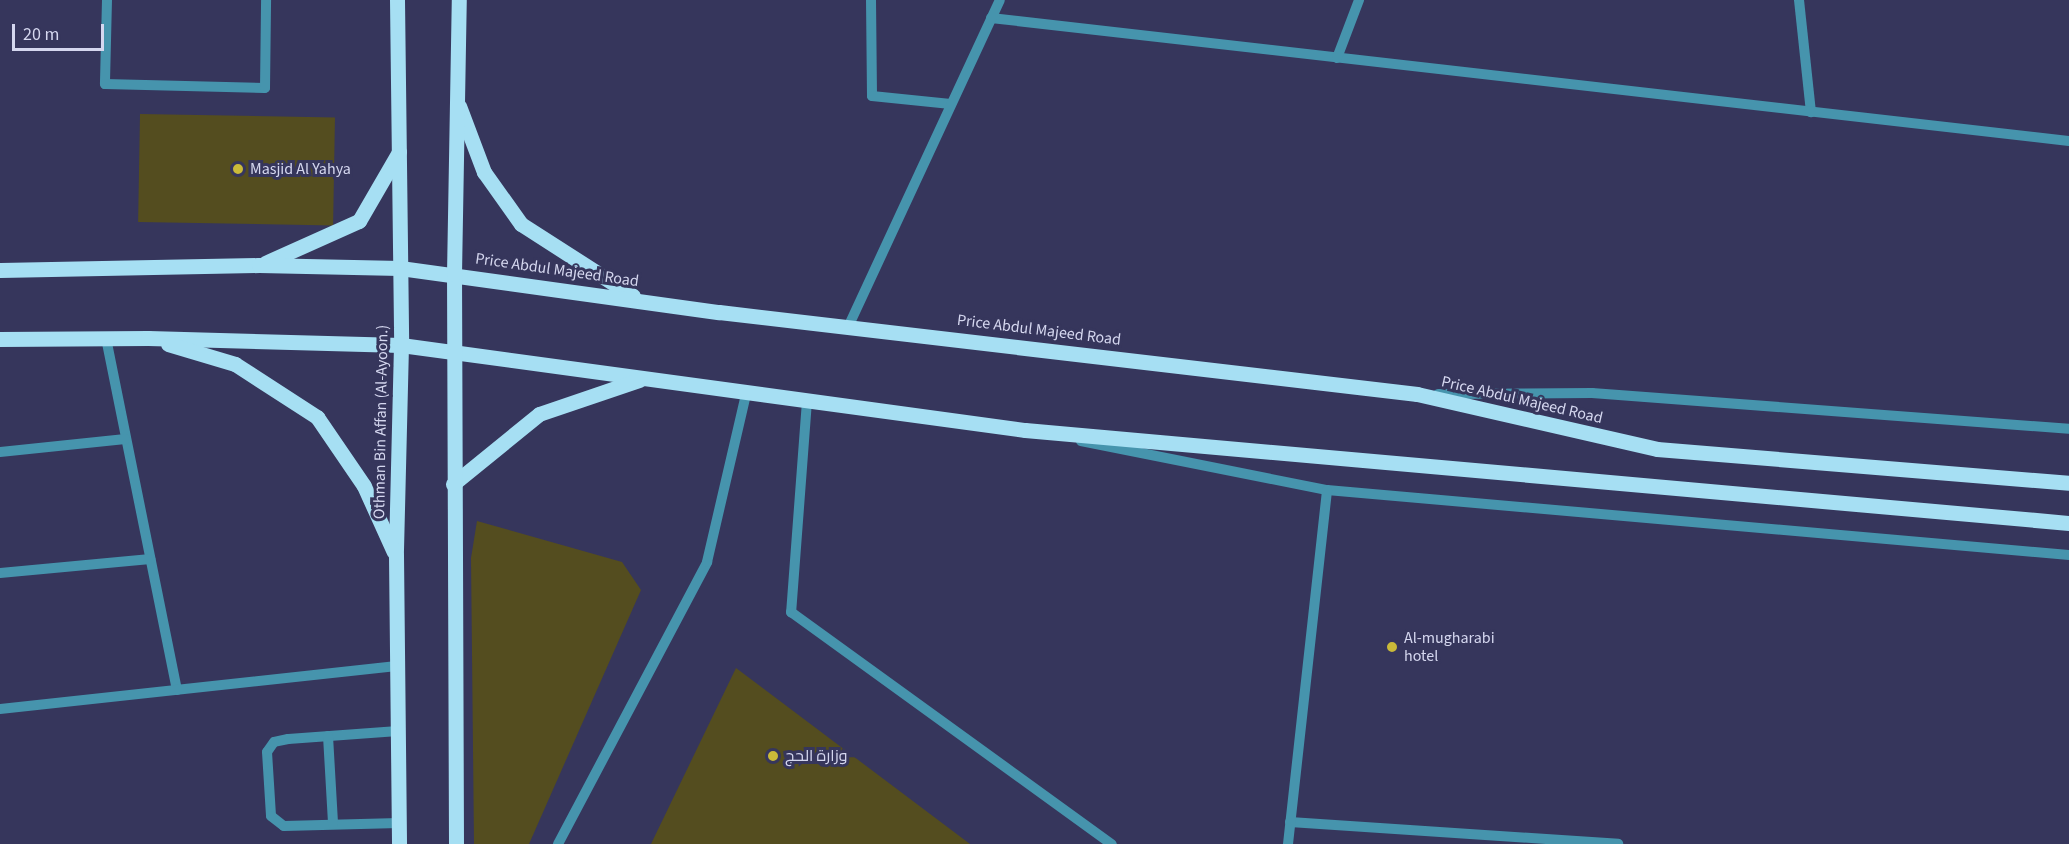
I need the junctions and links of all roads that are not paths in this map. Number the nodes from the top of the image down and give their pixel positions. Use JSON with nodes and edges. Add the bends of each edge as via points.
{"nodes":[{"id":1,"x":107,"y":0,"type":"edge"},
{"id":2,"x":266,"y":0,"type":"edge"},
{"id":3,"x":398,"y":0,"type":"edge"},
{"id":4,"x":459,"y":0,"type":"edge"},
{"id":5,"x":871,"y":0,"type":"edge"},
{"id":6,"x":999,"y":0,"type":"edge"},
{"id":7,"x":1359,"y":0,"type":"edge"},
{"id":8,"x":1799,"y":0,"type":"edge"},
{"id":9,"x":991,"y":18,"type":"junction"},
{"id":10,"x":1337,"y":58,"type":"junction"},
{"id":11,"x":456,"y":98,"type":"junction"},
{"id":12,"x":951,"y":104,"type":"junction"},
{"id":13,"x":1811,"y":112,"type":"junction"},
{"id":14,"x":2069,"y":141,"type":"edge"},
{"id":15,"x":400,"y":149,"type":"junction"},
{"id":16,"x":259,"y":265,"type":"junction"},
{"id":17,"x":400,"y":268,"type":"junction"},
{"id":18,"x":0,"y":270,"type":"edge"},
{"id":19,"x":454,"y":274,"type":"junction"},
{"id":20,"x":640,"y":300,"type":"junction"},
{"id":21,"x":849,"y":325,"type":"junction"},
{"id":22,"x":106,"y":338,"type":"junction"},
{"id":23,"x":148,"y":338,"type":"junction"},
{"id":24,"x":0,"y":339,"type":"edge"},
{"id":25,"x":401,"y":345,"type":"junction"},
{"id":26,"x":454,"y":354,"type":"junction"},
{"id":27,"x":641,"y":379,"type":"junction"},
{"id":28,"x":747,"y":394,"type":"junction"},
{"id":29,"x":1417,"y":394,"type":"junction"},
{"id":30,"x":807,"y":401,"type":"junction"},
{"id":31,"x":2069,"y":429,"type":"edge"},
{"id":32,"x":1025,"y":430,"type":"junction"},
{"id":33,"x":125,"y":439,"type":"junction"},
{"id":34,"x":0,"y":453,"type":"edge"},
{"id":35,"x":2069,"y":483,"type":"edge"},
{"id":36,"x":453,"y":484,"type":"junction"},
{"id":37,"x":1327,"y":490,"type":"junction"},
{"id":38,"x":2069,"y":523,"type":"edge"},
{"id":39,"x":396,"y":555,"type":"junction"},
{"id":40,"x":2069,"y":555,"type":"edge"},
{"id":41,"x":150,"y":559,"type":"junction"},
{"id":42,"x":0,"y":573,"type":"edge"},
{"id":43,"x":397,"y":666,"type":"junction"},
{"id":44,"x":177,"y":690,"type":"junction"},
{"id":45,"x":0,"y":709,"type":"edge"},
{"id":46,"x":398,"y":731,"type":"junction"},
{"id":47,"x":328,"y":736,"type":"junction"},
{"id":48,"x":1290,"y":822,"type":"junction"},
{"id":49,"x":399,"y":823,"type":"junction"},
{"id":50,"x":333,"y":824,"type":"junction"},
{"id":51,"x":399,"y":844,"type":"edge"},
{"id":52,"x":456,"y":844,"type":"edge"},
{"id":53,"x":558,"y":844,"type":"edge"},
{"id":54,"x":1112,"y":844,"type":"edge"},
{"id":55,"x":1288,"y":844,"type":"edge"},
{"id":56,"x":1618,"y":844,"type":"edge"}],
"edges":[{"from":1,"to":2,"type":"street","via":[[105,84],[265,88]]},
{"from":3,"to":15,"type":"main road","name":"Othman Bin Affan (Al-Ayoon.)"},
{"from":4,"to":11,"type":"main road"},
{"from":5,"to":12,"type":"street","via":[[872,96]]},
{"from":6,"to":9,"type":"street"},
{"from":7,"to":10,"type":"street"},
{"from":8,"to":13,"type":"street"},
{"from":9,"to":10,"type":"street"},
{"from":9,"to":12,"type":"street"},
{"from":10,"to":13,"type":"street"},
{"from":11,"to":19,"type":"main road"},
{"from":11,"to":20,"type":"main road","via":[[484,172],[521,225]]},
{"from":12,"to":21,"type":"street"},
{"from":13,"to":14,"type":"street"},
{"from":15,"to":16,"type":"main road","via":[[359,221]]},
{"from":15,"to":17,"type":"main road","name":"Othman Bin Affan (Al-Ayoon.)"},
{"from":16,"to":17,"type":"main road","name":"Price Abdul Majeed Road"},
{"from":16,"to":18,"type":"main road","name":"Price Abdul Majeed Road"},
{"from":17,"to":19,"type":"main road","name":"Price Abdul Majeed Road"},
{"from":17,"to":25,"type":"main road","name":"Othman Bin Affan (Al-Ayoon.)"},
{"from":19,"to":20,"type":"main road","name":"Price Abdul Majeed Road"},
{"from":19,"to":26,"type":"main road"},
{"from":20,"to":21,"type":"main road","name":"Price Abdul Majeed Road"},
{"from":21,"to":29,"type":"main road","name":"Price Abdul Majeed Road"},
{"from":22,"to":23,"type":"main road"},
{"from":22,"to":24,"type":"main road"},
{"from":22,"to":33,"type":"street"},
{"from":23,"to":25,"type":"main road"},
{"from":23,"to":39,"type":"main road","via":[[235,364],[317,417],[364,486]]},
{"from":25,"to":26,"type":"main road"},
{"from":25,"to":39,"type":"main road","name":"Othman Bin Affan (Al-Ayoon.)"},
{"from":26,"to":27,"type":"main road"},
{"from":26,"to":36,"type":"main road"},
{"from":27,"to":28,"type":"main road"},
{"from":27,"to":36,"type":"main road","via":[[539,414]]},
{"from":28,"to":30,"type":"main road"},
{"from":28,"to":53,"type":"street","via":[[707,562]]},
{"from":29,"to":31,"type":"street","via":[[1592,393]]},
{"from":29,"to":35,"type":"main road","name":"Price Abdul Majeed Road","via":[[1657,449]]},
{"from":30,"to":32,"type":"main road"},
{"from":30,"to":54,"type":"street","via":[[791,612]]},
{"from":32,"to":37,"type":"street"},
{"from":32,"to":38,"type":"main road"},
{"from":33,"to":34,"type":"street"},
{"from":33,"to":41,"type":"street"},
{"from":36,"to":52,"type":"main road"},
{"from":37,"to":40,"type":"street"},
{"from":37,"to":48,"type":"street"},
{"from":39,"to":43,"type":"main road","name":"Othman Bin Affan (Al-Ayoon.)"},
{"from":41,"to":42,"type":"street"},
{"from":41,"to":44,"type":"street"},
{"from":43,"to":44,"type":"street"},
{"from":43,"to":46,"type":"main road","name":"Othman Bin Affan (Al-Ayoon.)"},
{"from":44,"to":45,"type":"street"},
{"from":46,"to":47,"type":"street"},
{"from":46,"to":49,"type":"main road","name":"Othman Bin Affan (Al-Ayoon.)"},
{"from":47,"to":50,"type":"street"},
{"from":47,"to":50,"type":"street","via":[[274,742],[267,752],[271,816],[284,826]]},
{"from":48,"to":55,"type":"street"},
{"from":48,"to":56,"type":"street"},
{"from":49,"to":50,"type":"street"},
{"from":49,"to":51,"type":"main road","name":"Othman Bin Affan (Al-Ayoon.)"}]}
